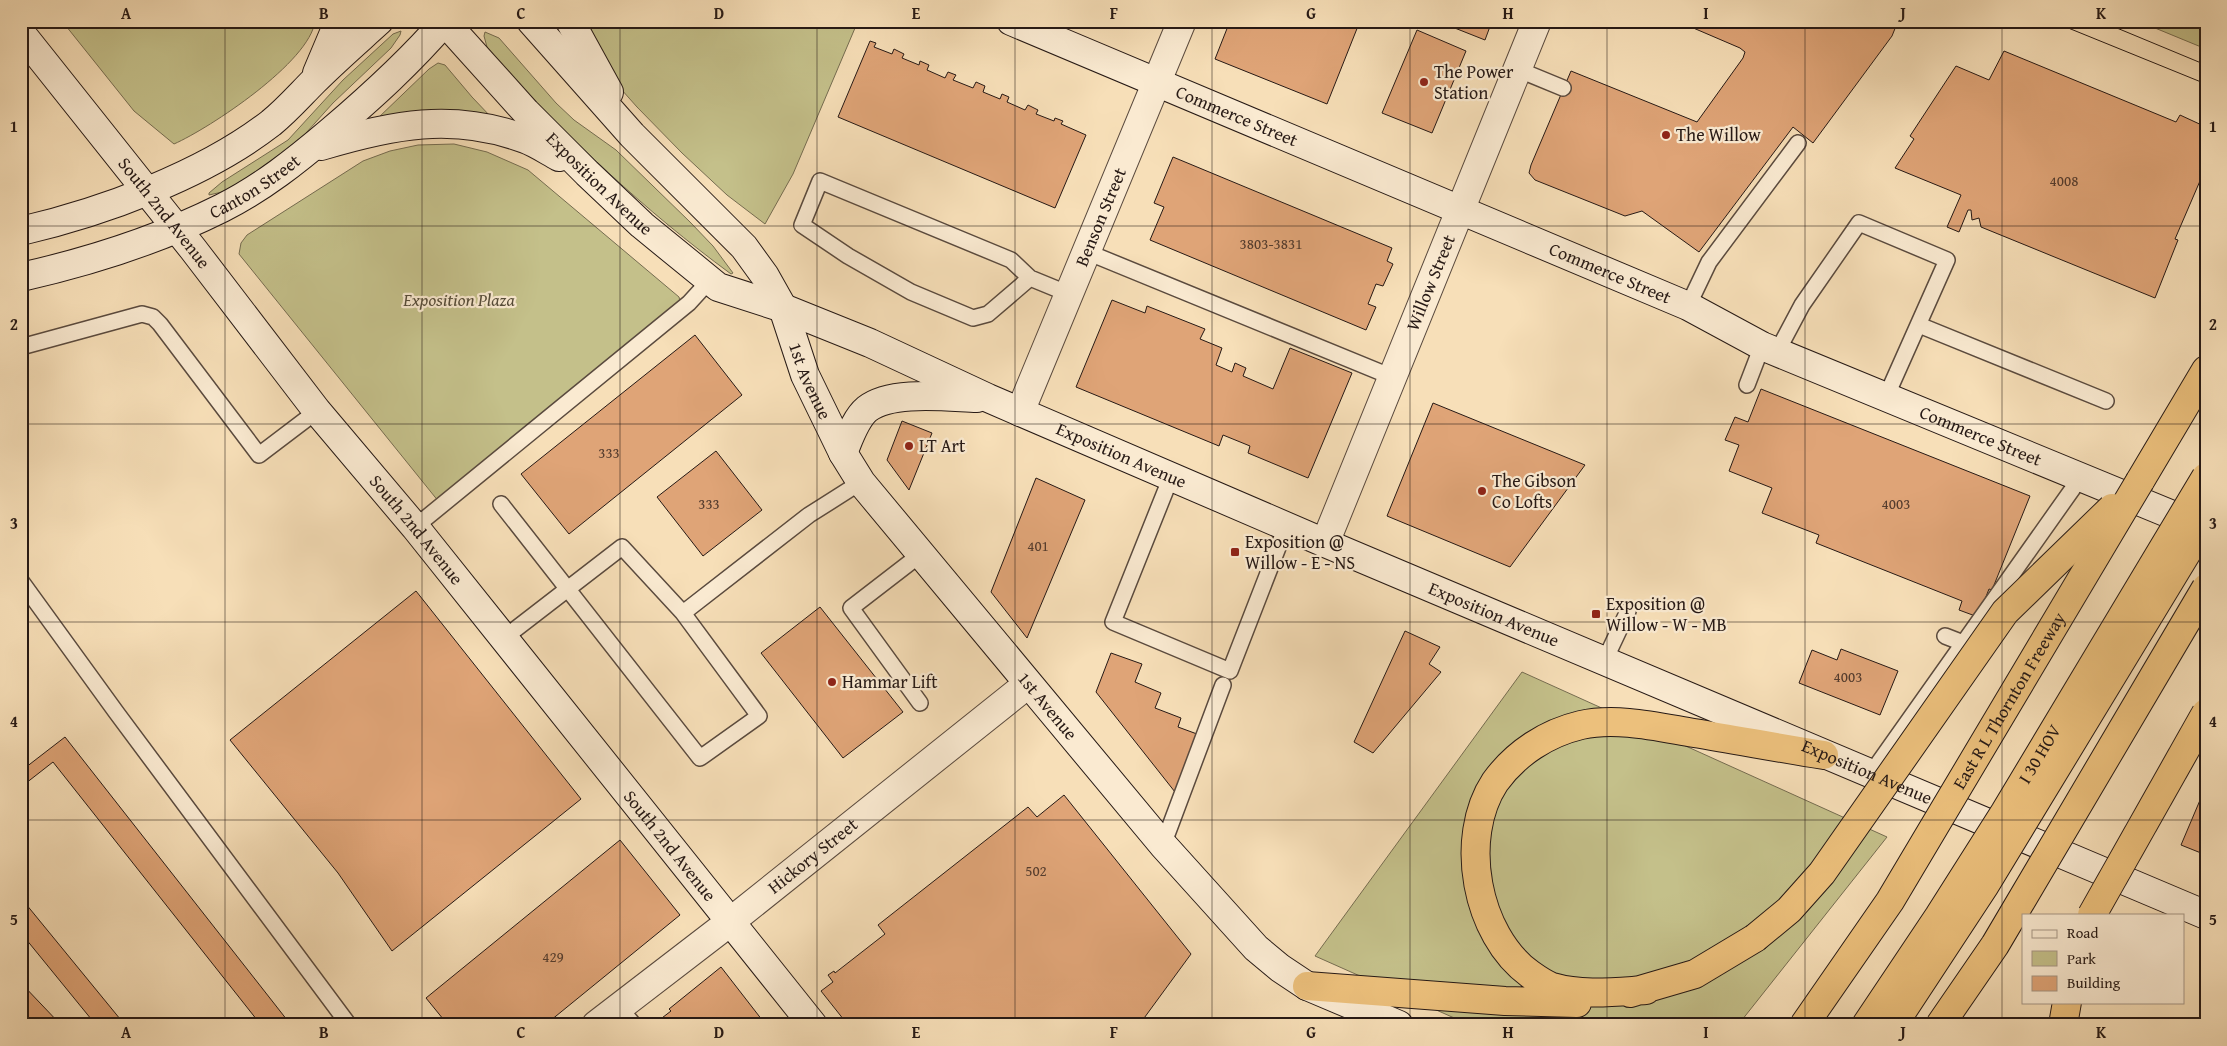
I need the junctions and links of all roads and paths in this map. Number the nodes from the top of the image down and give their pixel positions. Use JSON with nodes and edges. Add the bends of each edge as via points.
{"nodes":[{"id":1,"x":338,"y":21,"type":"edge"},
{"id":2,"x":379,"y":21,"type":"edge"},
{"id":3,"x":531,"y":21,"type":"edge"},
{"id":4,"x":570,"y":21,"type":"edge"},
{"id":5,"x":1011,"y":21,"type":"edge"},
{"id":6,"x":1182,"y":21,"type":"edge"},
{"id":7,"x":1537,"y":21,"type":"edge"},
{"id":8,"x":445,"y":22,"type":"edge"},
{"id":9,"x":21,"y":33,"type":"edge"},
{"id":10,"x":1517,"y":70,"type":"junction"},
{"id":11,"x":313,"y":82,"type":"junction"},
{"id":12,"x":1157,"y":83,"type":"junction"},
{"id":13,"x":1563,"y":88,"type":"dead end"},
{"id":14,"x":632,"y":135,"type":"junction"},
{"id":15,"x":1798,"y":143,"type":"dead end"},
{"id":16,"x":310,"y":149,"type":"junction"},
{"id":17,"x":587,"y":173,"type":"junction"},
{"id":18,"x":146,"y":191,"type":"junction"},
{"id":19,"x":1460,"y":210,"type":"junction"},
{"id":20,"x":176,"y":228,"type":"junction"},
{"id":21,"x":21,"y":231,"type":"edge"},
{"id":22,"x":1087,"y":252,"type":"junction"},
{"id":23,"x":21,"y":277,"type":"edge"},
{"id":24,"x":1030,"y":278,"type":"junction"},
{"id":25,"x":710,"y":280,"type":"junction"},
{"id":26,"x":1069,"y":294,"type":"junction"},
{"id":27,"x":1688,"y":306,"type":"junction"},
{"id":28,"x":783,"y":308,"type":"junction"},
{"id":29,"x":1919,"y":325,"type":"junction"},
{"id":30,"x":21,"y":347,"type":"edge"},
{"id":31,"x":1770,"y":349,"type":"junction"},
{"id":32,"x":2206,"y":370,"type":"edge"},
{"id":33,"x":1392,"y":377,"type":"junction"},
{"id":34,"x":1747,"y":385,"type":"dead end"},
{"id":35,"x":1886,"y":397,"type":"junction"},
{"id":36,"x":988,"y":398,"type":"junction"},
{"id":37,"x":2106,"y":401,"type":"dead end"},
{"id":38,"x":317,"y":411,"type":"junction"},
{"id":39,"x":1020,"y":412,"type":"junction"},
{"id":40,"x":843,"y":454,"type":"junction"},
{"id":41,"x":1171,"y":477,"type":"junction"},
{"id":42,"x":2080,"y":477,"type":"junction"},
{"id":43,"x":2206,"y":477,"type":"edge"},
{"id":44,"x":2140,"y":481,"type":"junction"},
{"id":45,"x":861,"y":482,"type":"junction"},
{"id":46,"x":501,"y":504,"type":"dead end"},
{"id":47,"x":2206,"y":522,"type":"edge"},
{"id":48,"x":415,"y":527,"type":"junction"},
{"id":49,"x":1286,"y":527,"type":"junction"},
{"id":50,"x":2206,"y":529,"type":"edge"},
{"id":51,"x":1325,"y":543,"type":"junction"},
{"id":52,"x":921,"y":554,"type":"junction"},
{"id":53,"x":21,"y":581,"type":"edge"},
{"id":54,"x":2206,"y":588,"type":"edge"},
{"id":55,"x":568,"y":589,"type":"junction"},
{"id":56,"x":1628,"y":611,"type":"dead end"},
{"id":57,"x":683,"y":613,"type":"junction"},
{"id":58,"x":1945,"y":636,"type":"dead end"},
{"id":59,"x":504,"y":638,"type":"junction"},
{"id":60,"x":1963,"y":643,"type":"junction"},
{"id":61,"x":1604,"y":662,"type":"junction"},
{"id":62,"x":1028,"y":684,"type":"junction"},
{"id":63,"x":1223,"y":685,"type":"dead end"},
{"id":64,"x":920,"y":703,"type":"dead end"},
{"id":65,"x":2206,"y":713,"type":"edge"},
{"id":66,"x":1824,"y":755,"type":"junction"},
{"id":67,"x":1870,"y":775,"type":"junction"},
{"id":68,"x":1163,"y":845,"type":"junction"},
{"id":69,"x":2093,"y":914,"type":"edge"},
{"id":70,"x":2206,"y":915,"type":"edge"},
{"id":71,"x":730,"y":922,"type":"junction"},
{"id":72,"x":1307,"y":986,"type":"junction"},
{"id":73,"x":1646,"y":990,"type":"junction"},
{"id":74,"x":2067,"y":1004,"type":"edge"},
{"id":75,"x":626,"y":1016,"type":"edge"},
{"id":76,"x":350,"y":1025,"type":"edge"},
{"id":77,"x":596,"y":1025,"type":"edge"},
{"id":78,"x":813,"y":1025,"type":"edge"},
{"id":79,"x":1399,"y":1025,"type":"edge"},
{"id":80,"x":1804,"y":1025,"type":"edge"},
{"id":81,"x":1866,"y":1025,"type":"edge"},
{"id":82,"x":1893,"y":1025,"type":"edge"},
{"id":83,"x":1940,"y":1025,"type":"edge"},
{"id":84,"x":2063,"y":1025,"type":"edge"}],
"edges":[{"from":1,"to":11,"type":"main road"},
{"from":2,"to":11,"type":"main road"},
{"from":3,"to":14,"type":"main road"},
{"from":4,"to":14,"type":"main road"},
{"from":5,"to":12,"type":"main road","name":"Commerce Street"},
{"from":6,"to":12,"type":"main road","name":"Benson Street"},
{"from":7,"to":10,"type":"main road","name":"Willow Street"},
{"from":8,"to":16,"type":"main road","name":"Canton Street","via":[[402,69]]},
{"from":8,"to":17,"type":"main road","name":"Exposition Avenue","via":[[526,112]]},
{"from":9,"to":18,"type":"main road","name":"South 2nd Avenue"},
{"from":10,"to":13,"type":"lane"},
{"from":10,"to":19,"type":"main road","name":"Willow Street"},
{"from":11,"to":18,"type":"main road","via":[[294,103],[255,133],[200,166]]},
{"from":12,"to":19,"type":"main road","name":"Commerce Street"},
{"from":12,"to":22,"type":"main road","name":"Benson Street"},
{"from":14,"to":28,"type":"main road","via":[[744,247]]},
{"from":15,"to":27,"type":"lane","via":[[1708,262]]},
{"from":16,"to":17,"type":"main road","via":[[401,125],[447,123],[493,129],[526,139]]},
{"from":16,"to":20,"type":"main road","name":"Canton Street","via":[[274,178],[231,203]]},
{"from":17,"to":25,"type":"main road","name":"Exposition Avenue","via":[[642,225]]},
{"from":18,"to":20,"type":"main road","name":"South 2nd Avenue"},
{"from":18,"to":21,"type":"main road"},
{"from":19,"to":27,"type":"main road","name":"Commerce Street"},
{"from":19,"to":33,"type":"main road","name":"Willow Street"},
{"from":20,"to":23,"type":"main road","name":"Canton Street","via":[[64,267]]},
{"from":20,"to":38,"type":"main road","name":"South 2nd Avenue"},
{"from":22,"to":26,"type":"main road","name":"Benson Street"},
{"from":22,"to":33,"type":"lane"},
{"from":24,"to":24,"type":"lane","via":[[1011,260],[820,180],[802,225],[848,256],[912,292],[973,318],[988,314]]},
{"from":24,"to":26,"type":"lane"},
{"from":25,"to":28,"type":"main road","name":"Exposition Avenue","via":[[718,287]]},
{"from":25,"to":48,"type":"lane","via":[[690,303]]},
{"from":26,"to":39,"type":"main road","name":"Benson Street"},
{"from":27,"to":31,"type":"main road","name":"Commerce Street"},
{"from":28,"to":36,"type":"main road","name":"Exposition Avenue","via":[[870,343]]},
{"from":28,"to":40,"type":"main road","name":"1st Avenue","via":[[805,375]]},
{"from":29,"to":31,"type":"lane","via":[[1947,260],[1859,223]]},
{"from":29,"to":35,"type":"lane"},
{"from":29,"to":37,"type":"lane"},
{"from":30,"to":38,"type":"lane","via":[[142,314],[153,317],[160,324],[259,455]]},
{"from":31,"to":34,"type":"lane"},
{"from":31,"to":35,"type":"main road","name":"Commerce Street"},
{"from":32,"to":44,"type":"highway","name":"East R L Thornton Freeway"},
{"from":33,"to":51,"type":"main road","name":"Willow Street"},
{"from":35,"to":42,"type":"main road","name":"Commerce Street"},
{"from":36,"to":39,"type":"main road","name":"Exposition Avenue"},
{"from":36,"to":40,"type":"main road","via":[[910,396],[878,403],[866,410],[854,427]]},
{"from":38,"to":48,"type":"main road","name":"South 2nd Avenue"},
{"from":39,"to":41,"type":"main road","name":"Exposition Avenue"},
{"from":40,"to":45,"type":"main road","name":"1st Avenue"},
{"from":41,"to":49,"type":"main road","name":"Exposition Avenue"},
{"from":41,"to":49,"type":"lane","via":[[1113,622],[1230,671]]},
{"from":42,"to":50,"type":"main road","name":"Commerce Street"},
{"from":42,"to":60,"type":"lane"},
{"from":43,"to":81,"type":"highway","name":"I 30 HOV","bridge":true,"via":[[1995,828]]},
{"from":44,"to":73,"type":"highway","bridge":true,"via":[[2005,612],[1822,872],[1789,910],[1755,938],[1695,974]]},
{"from":44,"to":80,"type":"highway","name":"East R L Thornton Freeway","bridge":true,"via":[[1890,901]]},
{"from":45,"to":52,"type":"main road","name":"1st Avenue"},
{"from":45,"to":57,"type":"lane","via":[[809,515]]},
{"from":46,"to":55,"type":"lane"},
{"from":47,"to":82,"type":"highway","name":"I 30 HOV","bridge":true,"via":[[1985,885]]},
{"from":48,"to":59,"type":"main road","name":"South 2nd Avenue"},
{"from":49,"to":51,"type":"main road","name":"Exposition Avenue"},
{"from":51,"to":61,"type":"main road","name":"Exposition Avenue"},
{"from":52,"to":62,"type":"main road","name":"1st Avenue"},
{"from":52,"to":64,"type":"lane","via":[[852,608]]},
{"from":53,"to":76,"type":"lane"},
{"from":54,"to":83,"type":"highway","bridge":true,"via":[[1995,945]]},
{"from":55,"to":57,"type":"lane","via":[[622,547]]},
{"from":55,"to":57,"type":"lane","via":[[700,758],[759,716]]},
{"from":55,"to":59,"type":"lane"},
{"from":56,"to":61,"type":"lane"},
{"from":58,"to":60,"type":"lane"},
{"from":59,"to":71,"type":"main road","name":"South 2nd Avenue"},
{"from":60,"to":67,"type":"lane"},
{"from":61,"to":66,"type":"main road","name":"Exposition Avenue"},
{"from":62,"to":68,"type":"main road","name":"1st Avenue"},
{"from":62,"to":71,"type":"main road","name":"Hickory Street"},
{"from":63,"to":68,"type":"lane"},
{"from":65,"to":69,"type":"highway","bridge":true},
{"from":66,"to":67,"type":"main road","name":"Exposition Avenue"},
{"from":66,"to":73,"type":"highway","via":[[1630,722],[1583,725],[1533,745],[1495,783],[1478,829],[1477,882],[1490,926],[1508,954],[1524,970],[1551,987],[1587,994]]},
{"from":67,"to":70,"type":"main road","name":"Exposition Avenue"},
{"from":68,"to":72,"type":"main road","name":"1st Avenue","via":[[1256,948]]},
{"from":71,"to":75,"type":"main road","name":"Hickory Street"},
{"from":71,"to":78,"type":"main road","name":"South 2nd Avenue"},
{"from":72,"to":73,"type":"highway","via":[[1505,1001],[1578,1003]]},
{"from":72,"to":79,"type":"main road","name":"1st Avenue"},
{"from":74,"to":84,"type":"highway"},
{"from":75,"to":77,"type":"main road","name":"Hickory Street"}]}
